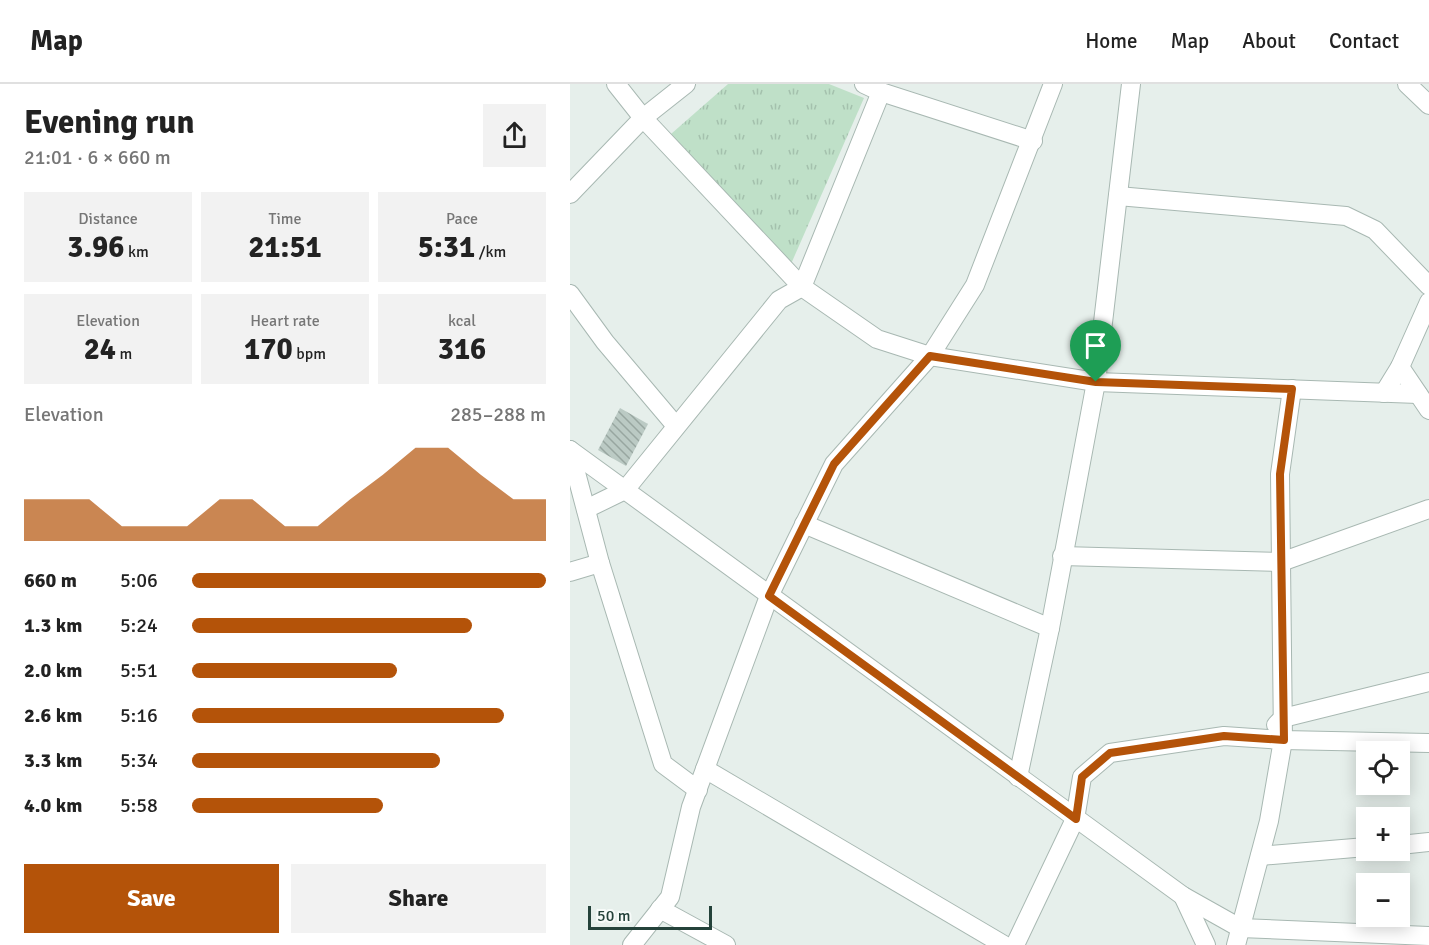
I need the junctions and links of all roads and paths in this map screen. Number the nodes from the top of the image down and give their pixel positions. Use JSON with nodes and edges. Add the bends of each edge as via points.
{"nodes":[{"id":1,"x":616,"y":84,"type":"edge"},
{"id":2,"x":686,"y":84,"type":"edge"},
{"id":3,"x":864,"y":84,"type":"edge"},
{"id":4,"x":1053,"y":84,"type":"edge"},
{"id":5,"x":1131,"y":84,"type":"edge"},
{"id":6,"x":1407,"y":84,"type":"edge"},
{"id":7,"x":881,"y":92,"type":"junction"},
{"id":8,"x":1429,"y":105,"type":"edge"},
{"id":9,"x":643,"y":118,"type":"junction"},
{"id":10,"x":1033,"y":141,"type":"junction"},
{"id":11,"x":570,"y":194,"type":"edge"},
{"id":12,"x":1118,"y":196,"type":"junction"},
{"id":13,"x":1429,"y":286,"type":"edge"},
{"id":14,"x":802,"y":287,"type":"junction"},
{"id":15,"x":570,"y":294,"type":"edge"},
{"id":16,"x":1429,"y":302,"type":"edge"},
{"id":17,"x":930,"y":356,"type":"junction"},
{"id":18,"x":1400,"y":366,"type":"junction"},
{"id":19,"x":1096,"y":382,"type":"junction"},
{"id":20,"x":1292,"y":389,"type":"junction"},
{"id":21,"x":1384,"y":393,"type":"junction"},
{"id":22,"x":1419,"y":394,"type":"junction"},
{"id":23,"x":1429,"y":410,"type":"edge"},
{"id":24,"x":676,"y":426,"type":"junction"},
{"id":25,"x":625,"y":490,"type":"junction"},
{"id":26,"x":586,"y":508,"type":"junction"},
{"id":27,"x":1429,"y":509,"type":"edge"},
{"id":28,"x":804,"y":524,"type":"junction"},
{"id":29,"x":1062,"y":556,"type":"junction"},
{"id":30,"x":1281,"y":562,"type":"junction"},
{"id":31,"x":600,"y":563,"type":"junction"},
{"id":32,"x":570,"y":572,"type":"edge"},
{"id":33,"x":769,"y":596,"type":"junction"},
{"id":34,"x":1050,"y":628,"type":"junction"},
{"id":35,"x":1429,"y":682,"type":"edge"},
{"id":36,"x":1283,"y":718,"type":"junction"},
{"id":37,"x":1263,"y":739,"type":"junction"},
{"id":38,"x":1284,"y":740,"type":"junction"},
{"id":39,"x":1429,"y":743,"type":"edge"},
{"id":40,"x":705,"y":770,"type":"junction"},
{"id":41,"x":1018,"y":777,"type":"junction"},
{"id":42,"x":698,"y":790,"type":"junction"},
{"id":43,"x":1076,"y":819,"type":"junction"},
{"id":44,"x":1429,"y":842,"type":"edge"},
{"id":45,"x":1410,"y":843,"type":"edge"},
{"id":46,"x":1356,"y":848,"type":"edge"},
{"id":47,"x":1260,"y":856,"type":"junction"},
{"id":48,"x":1183,"y":896,"type":"junction"},
{"id":49,"x":660,"y":909,"type":"junction"},
{"id":50,"x":1238,"y":936,"type":"edge"},
{"id":51,"x":1429,"y":936,"type":"edge"},
{"id":52,"x":632,"y":945,"type":"edge"},
{"id":53,"x":726,"y":945,"type":"edge"},
{"id":54,"x":1004,"y":945,"type":"edge"},
{"id":55,"x":1015,"y":945,"type":"edge"},
{"id":56,"x":1206,"y":945,"type":"edge"}],
"edges":[{"from":1,"to":9,"type":"street"},
{"from":2,"to":9,"type":"street"},
{"from":3,"to":7,"type":"street"},
{"from":4,"to":10,"type":"street"},
{"from":5,"to":12,"type":"street"},
{"from":6,"to":8,"type":"street"},
{"from":7,"to":10,"type":"street"},
{"from":7,"to":14,"type":"street"},
{"from":9,"to":11,"type":"street"},
{"from":9,"to":14,"type":"street"},
{"from":10,"to":17,"type":"street","via":[[975,285]]},
{"from":12,"to":13,"type":"street","via":[[1346,216],[1376,230]]},
{"from":12,"to":19,"type":"street"},
{"from":14,"to":17,"type":"street","via":[[877,339]]},
{"from":14,"to":24,"type":"street","via":[[779,300]]},
{"from":15,"to":24,"type":"street"},
{"from":16,"to":18,"type":"street"},
{"from":17,"to":19,"type":"street"},
{"from":17,"to":28,"type":"street","via":[[834,464]]},
{"from":18,"to":21,"type":"street"},
{"from":18,"to":22,"type":"street"},
{"from":19,"to":20,"type":"street"},
{"from":19,"to":29,"type":"street"},
{"from":20,"to":21,"type":"street"},
{"from":20,"to":30,"type":"street","via":[[1280,474]]},
{"from":21,"to":22,"type":"street"},
{"from":22,"to":23,"type":"street"},
{"from":24,"to":25,"type":"street"},
{"from":25,"to":26,"type":"street"},
{"from":25,"to":26,"type":"street","via":[[570,450]]},
{"from":25,"to":33,"type":"street"},
{"from":26,"to":31,"type":"street"},
{"from":27,"to":30,"type":"street"},
{"from":28,"to":33,"type":"street"},
{"from":28,"to":34,"type":"street"},
{"from":29,"to":30,"type":"street"},
{"from":29,"to":34,"type":"street"},
{"from":30,"to":36,"type":"street"},
{"from":31,"to":32,"type":"street"},
{"from":31,"to":42,"type":"street","via":[[663,764]]},
{"from":33,"to":40,"type":"street"},
{"from":33,"to":41,"type":"street"},
{"from":34,"to":41,"type":"street"},
{"from":35,"to":36,"type":"street"},
{"from":36,"to":37,"type":"street"},
{"from":36,"to":38,"type":"street"},
{"from":37,"to":38,"type":"street"},
{"from":37,"to":43,"type":"street","via":[[1224,736],[1110,753],[1082,777]]},
{"from":38,"to":39,"type":"street"},
{"from":38,"to":47,"type":"street"},
{"from":40,"to":42,"type":"street"},
{"from":40,"to":54,"type":"street"},
{"from":41,"to":43,"type":"street"},
{"from":42,"to":49,"type":"street","via":[[670,897]]},
{"from":43,"to":48,"type":"street"},
{"from":43,"to":55,"type":"street"},
{"from":44,"to":45,"type":"street"},
{"from":46,"to":47,"type":"street"},
{"from":47,"to":50,"type":"street"},
{"from":48,"to":50,"type":"street"},
{"from":48,"to":56,"type":"street"},
{"from":49,"to":52,"type":"street"},
{"from":49,"to":53,"type":"street"},
{"from":50,"to":51,"type":"street"}]}
